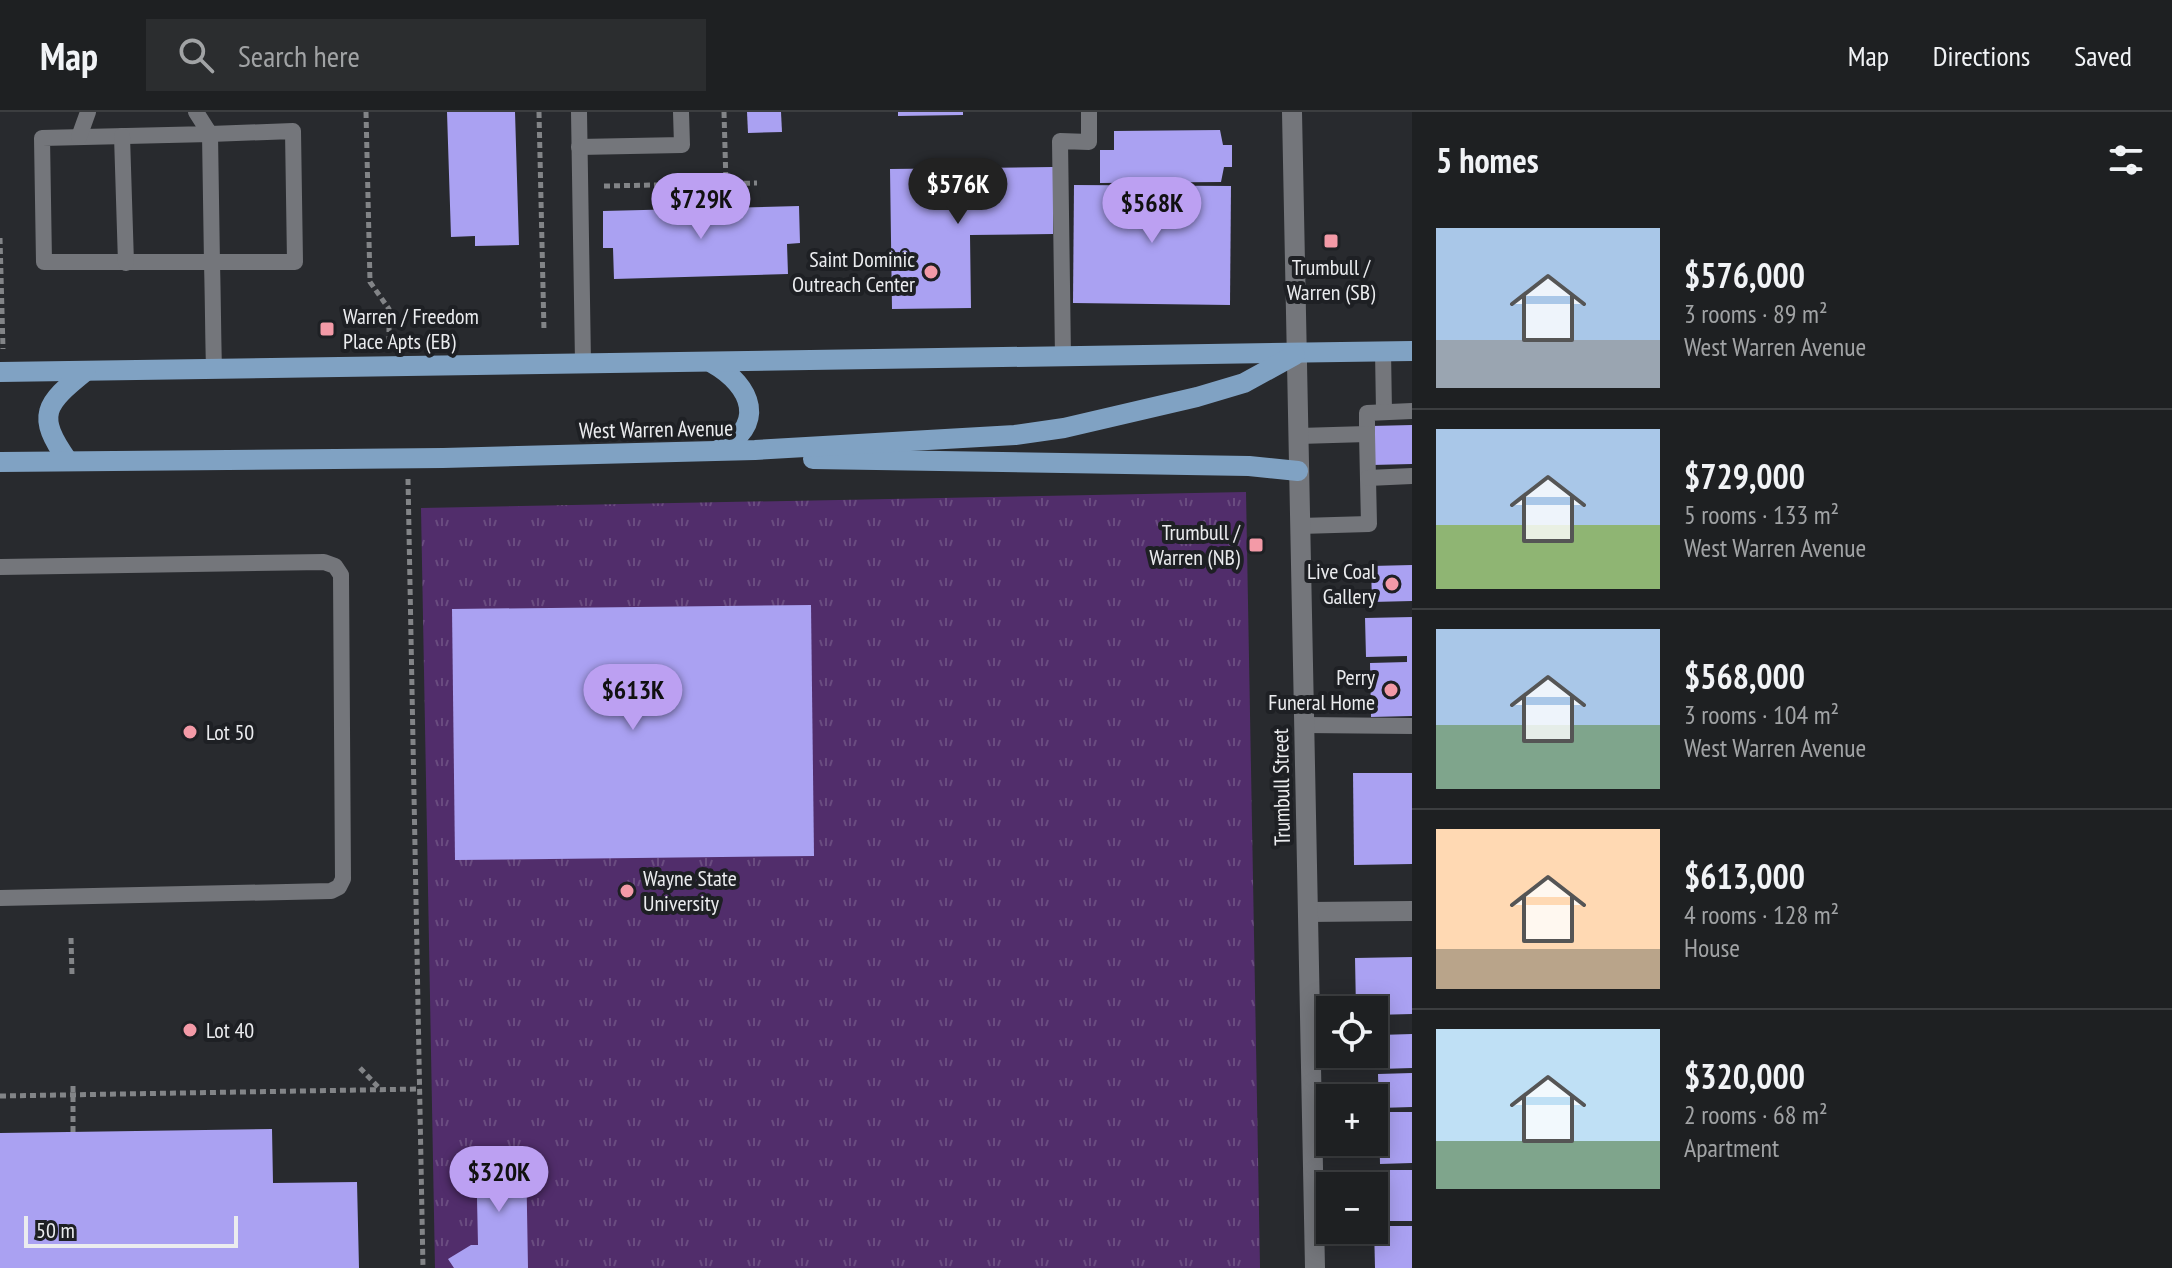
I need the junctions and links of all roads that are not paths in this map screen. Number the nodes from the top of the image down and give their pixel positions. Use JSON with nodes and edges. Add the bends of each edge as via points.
{"nodes":[{"id":1,"x":88,"y":112,"type":"edge"},
{"id":2,"x":196,"y":112,"type":"edge"},
{"id":3,"x":579,"y":112,"type":"edge"},
{"id":4,"x":681,"y":112,"type":"edge"},
{"id":5,"x":1089,"y":112,"type":"edge"},
{"id":6,"x":1292,"y":112,"type":"edge"},
{"id":7,"x":210,"y":134,"type":"junction"},
{"id":8,"x":122,"y":136,"type":"junction"},
{"id":9,"x":79,"y":137,"type":"junction"},
{"id":10,"x":579,"y":147,"type":"junction"},
{"id":11,"x":126,"y":263,"type":"junction"},
{"id":12,"x":212,"y":264,"type":"junction"},
{"id":13,"x":1383,"y":351,"type":"junction"},
{"id":14,"x":1412,"y":351,"type":"edge"},
{"id":15,"x":1298,"y":353,"type":"junction"},
{"id":16,"x":1063,"y":357,"type":"junction"},
{"id":17,"x":583,"y":363,"type":"junction"},
{"id":18,"x":712,"y":363,"type":"junction"},
{"id":19,"x":214,"y":369,"type":"junction"},
{"id":20,"x":86,"y":371,"type":"junction"},
{"id":21,"x":2,"y":372,"type":"edge"},
{"id":22,"x":1384,"y":412,"type":"junction"},
{"id":23,"x":1407,"y":416,"type":"edge"},
{"id":24,"x":1367,"y":434,"type":"junction"},
{"id":25,"x":1299,"y":436,"type":"junction"},
{"id":26,"x":755,"y":450,"type":"junction"},
{"id":27,"x":714,"y":451,"type":"junction"},
{"id":28,"x":68,"y":461,"type":"junction"},
{"id":29,"x":0,"y":462,"type":"edge"},
{"id":30,"x":1298,"y":471,"type":"junction"},
{"id":31,"x":1408,"y":472,"type":"edge"},
{"id":32,"x":1368,"y":478,"type":"junction"},
{"id":33,"x":1300,"y":526,"type":"junction"},
{"id":34,"x":0,"y":567,"type":"edge"},
{"id":35,"x":1304,"y":725,"type":"junction"},
{"id":36,"x":1412,"y":726,"type":"edge"},
{"id":37,"x":0,"y":898,"type":"edge"},
{"id":38,"x":1412,"y":911,"type":"edge"},
{"id":39,"x":1308,"y":912,"type":"junction"},
{"id":40,"x":1315,"y":1268,"type":"edge"}],
"edges":[{"from":1,"to":9,"type":"lane"},
{"from":2,"to":7,"type":"lane"},
{"from":3,"to":10,"type":"lane"},
{"from":4,"to":10,"type":"lane","via":[[682,145]]},
{"from":5,"to":16,"type":"lane","via":[[1089,142],[1060,141]]},
{"from":6,"to":15,"type":"street","name":"Trumbull Street"},
{"from":7,"to":8,"type":"lane"},
{"from":7,"to":12,"type":"lane"},
{"from":7,"to":12,"type":"lane","via":[[293,131],[295,233],[295,262]]},
{"from":8,"to":9,"type":"lane"},
{"from":8,"to":11,"type":"lane"},
{"from":9,"to":11,"type":"lane","via":[[42,138],[44,262]]},
{"from":10,"to":17,"type":"lane"},
{"from":11,"to":12,"type":"lane"},
{"from":12,"to":19,"type":"lane"},
{"from":13,"to":14,"type":"main road","name":"West Warren Avenue"},
{"from":13,"to":15,"type":"main road","name":"West Warren Avenue"},
{"from":13,"to":22,"type":"lane"},
{"from":15,"to":16,"type":"main road","name":"West Warren Avenue"},
{"from":15,"to":25,"type":"street","name":"Trumbull Street"},
{"from":15,"to":26,"type":"main road","name":"West Warren Avenue","via":[[1244,383],[1064,428]]},
{"from":16,"to":18,"type":"main road","name":"West Warren Avenue"},
{"from":17,"to":18,"type":"main road","name":"West Warren Avenue"},
{"from":17,"to":19,"type":"main road","name":"West Warren Avenue"},
{"from":18,"to":27,"type":"main road","via":[[739,383],[749,409],[742,433]]},
{"from":19,"to":20,"type":"main road","name":"West Warren Avenue"},
{"from":20,"to":21,"type":"main road","name":"West Warren Avenue"},
{"from":20,"to":28,"type":"main road","via":[[49,409],[49,435]]},
{"from":22,"to":23,"type":"lane"},
{"from":22,"to":24,"type":"lane","via":[[1367,413]]},
{"from":24,"to":25,"type":"lane"},
{"from":24,"to":32,"type":"lane"},
{"from":25,"to":30,"type":"street","name":"Trumbull Street"},
{"from":26,"to":27,"type":"main road","name":"West Warren Avenue"},
{"from":26,"to":30,"type":"main road","via":[[779,458]]},
{"from":27,"to":28,"type":"main road","name":"West Warren Avenue"},
{"from":28,"to":29,"type":"main road","name":"West Warren Avenue"},
{"from":30,"to":33,"type":"street","name":"Trumbull Street"},
{"from":31,"to":32,"type":"lane"},
{"from":32,"to":33,"type":"lane","via":[[1369,524]]},
{"from":33,"to":35,"type":"street","name":"Trumbull Street"},
{"from":34,"to":37,"type":"lane","via":[[324,562],[335,566],[341,575],[343,879],[331,891]]},
{"from":35,"to":36,"type":"lane"},
{"from":35,"to":39,"type":"street","name":"Trumbull Street"},
{"from":38,"to":39,"type":"street"},
{"from":39,"to":40,"type":"street","name":"Trumbull Street"}]}
